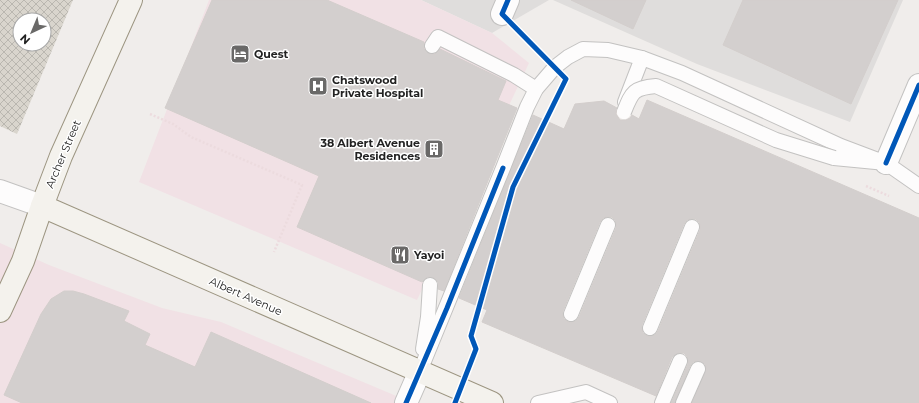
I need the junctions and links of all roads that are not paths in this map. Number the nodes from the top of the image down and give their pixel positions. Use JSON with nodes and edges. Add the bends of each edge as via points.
{"nodes":[{"id":1,"x":131,"y":0,"type":"edge"},
{"id":2,"x":432,"y":46,"type":"dead end"},
{"id":3,"x":642,"y":58,"type":"junction"},
{"id":4,"x":919,"y":85,"type":"edge"},
{"id":5,"x":536,"y":89,"type":"junction"},
{"id":6,"x":886,"y":163,"type":"junction"},
{"id":7,"x":919,"y":186,"type":"edge"},
{"id":8,"x":0,"y":191,"type":"edge"},
{"id":9,"x":42,"y":206,"type":"junction"},
{"id":10,"x":608,"y":226,"type":"dead end"},
{"id":11,"x":692,"y":228,"type":"dead end"},
{"id":12,"x":430,"y":285,"type":"dead end"},
{"id":13,"x":0,"y":311,"type":"edge"},
{"id":14,"x":571,"y":314,"type":"dead end"},
{"id":15,"x":650,"y":328,"type":"dead end"},
{"id":16,"x":680,"y":361,"type":"dead end"},
{"id":17,"x":698,"y":369,"type":"dead end"},
{"id":18,"x":420,"y":371,"type":"junction"},
{"id":19,"x":406,"y":403,"type":"edge"},
{"id":20,"x":492,"y":403,"type":"edge"},
{"id":21,"x":538,"y":403,"type":"edge"},
{"id":22,"x":610,"y":403,"type":"edge"},
{"id":23,"x":662,"y":403,"type":"edge"},
{"id":24,"x":683,"y":403,"type":"edge"}],
"edges":[{"from":1,"to":9,"type":"main road","name":"Archer Street","via":[[61,156]]},
{"from":2,"to":5,"type":"lane","via":[[438,38],[514,75]]},
{"from":3,"to":5,"type":"lane","via":[[608,50],[583,49],[555,67]]},
{"from":3,"to":6,"type":"lane","via":[[682,73],[841,146]]},
{"from":3,"to":6,"type":"lane","bridge":true,"via":[[623,111],[632,94],[644,87],[656,86],[776,140],[834,158]]},
{"from":4,"to":6,"type":"street"},
{"from":5,"to":18,"type":"lane","via":[[526,107],[504,168]]},
{"from":6,"to":7,"type":"lane"},
{"from":8,"to":9,"type":"street","name":"Albert Avenue"},
{"from":9,"to":13,"type":"main road","name":"Archer Street","via":[[24,261]]},
{"from":9,"to":18,"type":"main road","name":"Albert Avenue"},
{"from":10,"to":14,"type":"lane"},
{"from":11,"to":15,"type":"lane"},
{"from":12,"to":18,"type":"lane"},
{"from":16,"to":23,"type":"lane"},
{"from":17,"to":24,"type":"lane"},
{"from":18,"to":19,"type":"street"},
{"from":18,"to":20,"type":"main road","name":"Albert Avenue"},
{"from":21,"to":22,"type":"lane","via":[[586,392]]}]}
